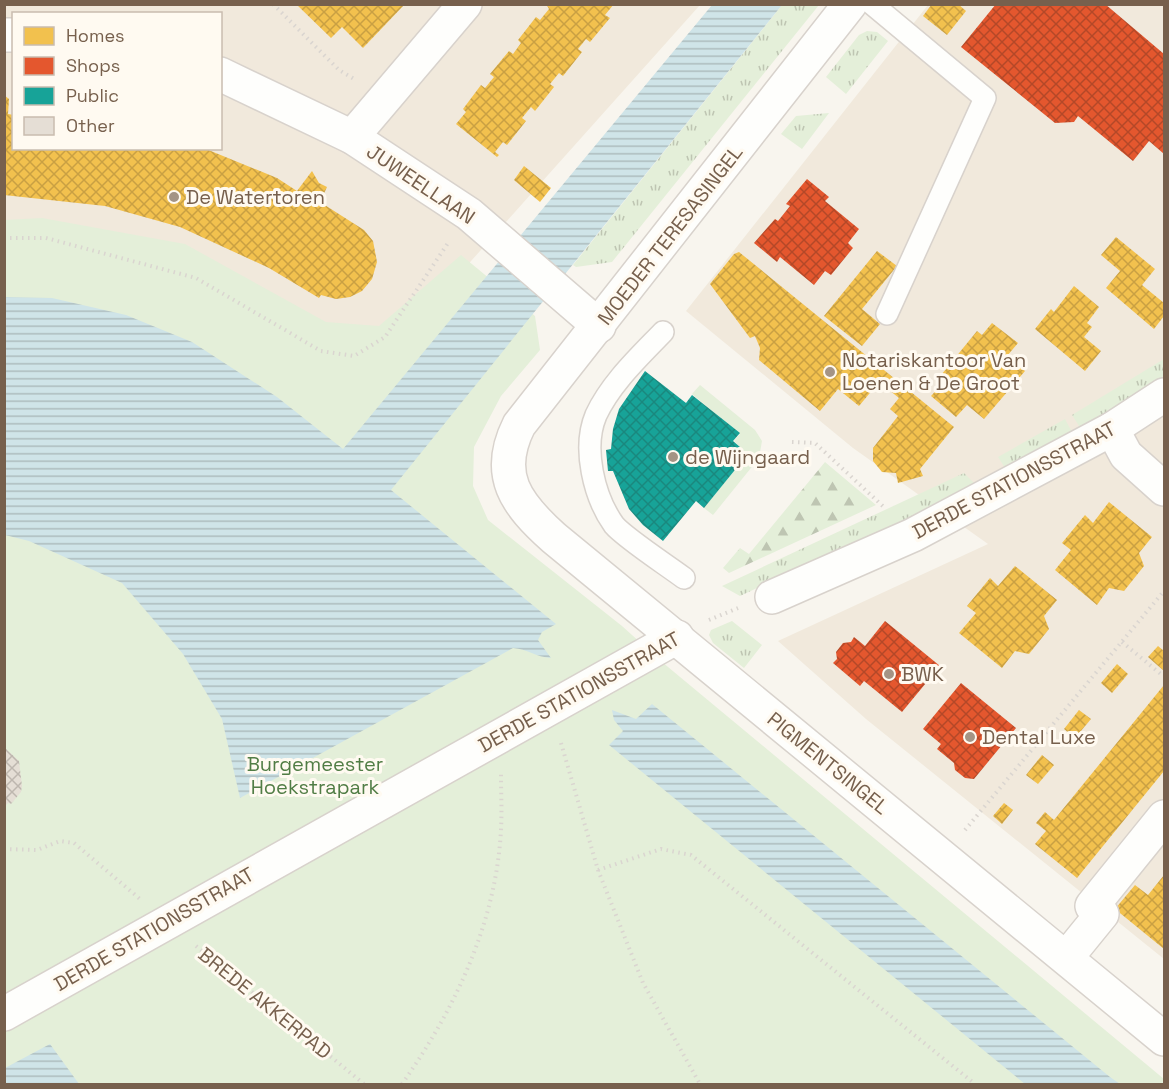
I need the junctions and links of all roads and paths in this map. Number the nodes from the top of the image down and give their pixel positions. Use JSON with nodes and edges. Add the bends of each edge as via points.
{"nodes":[{"id":1,"x":273,"y":4,"type":"edge"},
{"id":2,"x":465,"y":4,"type":"edge"},
{"id":3,"x":850,"y":4,"type":"edge"},
{"id":4,"x":872,"y":4,"type":"edge"},
{"id":5,"x":222,"y":75,"type":"edge"},
{"id":6,"x":386,"y":97,"type":"junction"},
{"id":7,"x":352,"y":137,"type":"junction"},
{"id":8,"x":469,"y":214,"type":"junction"},
{"id":9,"x":4,"y":238,"type":"edge"},
{"id":10,"x":887,"y":314,"type":"dead end"},
{"id":11,"x":599,"y":326,"type":"junction"},
{"id":12,"x":663,"y":332,"type":"dead end"},
{"id":13,"x":1164,"y":395,"type":"edge"},
{"id":14,"x":1112,"y":429,"type":"junction"},
{"id":15,"x":792,"y":442,"type":"dead end"},
{"id":16,"x":509,"y":473,"type":"joint"},
{"id":17,"x":1164,"y":489,"type":"edge"},
{"id":18,"x":913,"y":535,"type":"junction"},
{"id":19,"x":684,"y":578,"type":"dead end"},
{"id":20,"x":1164,"y":591,"type":"edge"},
{"id":21,"x":772,"y":597,"type":"joint"},
{"id":22,"x":677,"y":637,"type":"junction"},
{"id":23,"x":1122,"y":642,"type":"junction"},
{"id":24,"x":1162,"y":675,"type":"dead end"},
{"id":25,"x":550,"y":708,"type":"junction"},
{"id":26,"x":500,"y":735,"type":"junction"},
{"id":27,"x":1164,"y":817,"type":"edge"},
{"id":28,"x":4,"y":849,"type":"edge"},
{"id":29,"x":944,"y":857,"type":"junction"},
{"id":30,"x":598,"y":870,"type":"junction"},
{"id":31,"x":166,"y":921,"type":"junction"},
{"id":32,"x":1067,"y":957,"type":"junction"},
{"id":33,"x":4,"y":1014,"type":"edge"},
{"id":34,"x":1164,"y":1039,"type":"edge"},
{"id":35,"x":364,"y":1084,"type":"edge"},
{"id":36,"x":402,"y":1084,"type":"edge"},
{"id":37,"x":700,"y":1084,"type":"edge"},
{"id":38,"x":975,"y":1084,"type":"edge"}],
"edges":[{"from":1,"to":6,"type":"path","via":[[339,70]]},
{"from":2,"to":6,"type":"street"},
{"from":3,"to":11,"type":"street","name":"MOEDER TERESASINGEL"},
{"from":4,"to":10,"type":"lane","via":[[985,98]]},
{"from":5,"to":7,"type":"street","name":"JUWEELLAAN"},
{"from":6,"to":7,"type":"street"},
{"from":7,"to":8,"type":"street","name":"JUWEELLAAN"},
{"from":8,"to":9,"type":"path","via":[[385,337],[354,356],[321,351],[196,278],[46,238]]},
{"from":8,"to":11,"type":"street","name":"JUWEELLAAN"},
{"from":11,"to":16,"type":"street","name":"MOEDER TERESASINGEL","via":[[519,424],[507,458]]},
{"from":12,"to":19,"type":"lane","via":[[621,375],[596,416],[590,455],[595,488],[615,526]]},
{"from":13,"to":14,"type":"street","name":"DERDE STATIONSSTRAAT"},
{"from":14,"to":17,"type":"street","via":[[1126,455]]},
{"from":14,"to":18,"type":"street","name":"DERDE STATIONSSTRAAT"},
{"from":15,"to":18,"type":"path","via":[[815,443]]},
{"from":16,"to":22,"type":"street","name":"PIGMENTSINGEL","via":[[528,514]]},
{"from":18,"to":21,"type":"street","name":"DERDE STATIONSSTRAAT"},
{"from":20,"to":23,"type":"path"},
{"from":21,"to":22,"type":"path","name":"DERDE STATIONSSTRAAT","via":[[759,598]]},
{"from":22,"to":25,"type":"street","name":"DERDE STATIONSSTRAAT"},
{"from":22,"to":29,"type":"street","name":"PIGMENTSINGEL"},
{"from":23,"to":24,"type":"path"},
{"from":23,"to":29,"type":"path"},
{"from":25,"to":26,"type":"street","name":"DERDE STATIONSSTRAAT"},
{"from":25,"to":30,"type":"path"},
{"from":26,"to":31,"type":"street","name":"DERDE STATIONSSTRAAT"},
{"from":26,"to":36,"type":"path","via":[[501,831],[488,905],[456,998]]},
{"from":27,"to":32,"type":"street","via":[[1092,906],[1102,914]]},
{"from":28,"to":31,"type":"path","name":"BREDE AKKERPAD","via":[[37,850],[60,841],[74,843]]},
{"from":29,"to":32,"type":"street","name":"PIGMENTSINGEL"},
{"from":30,"to":37,"type":"path","via":[[643,983]]},
{"from":30,"to":38,"type":"path","via":[[661,849],[691,855]]},
{"from":31,"to":33,"type":"street","name":"DERDE STATIONSSTRAAT"},
{"from":31,"to":35,"type":"path","name":"BREDE AKKERPAD"},
{"from":32,"to":34,"type":"street","name":"PIGMENTSINGEL"}]}
